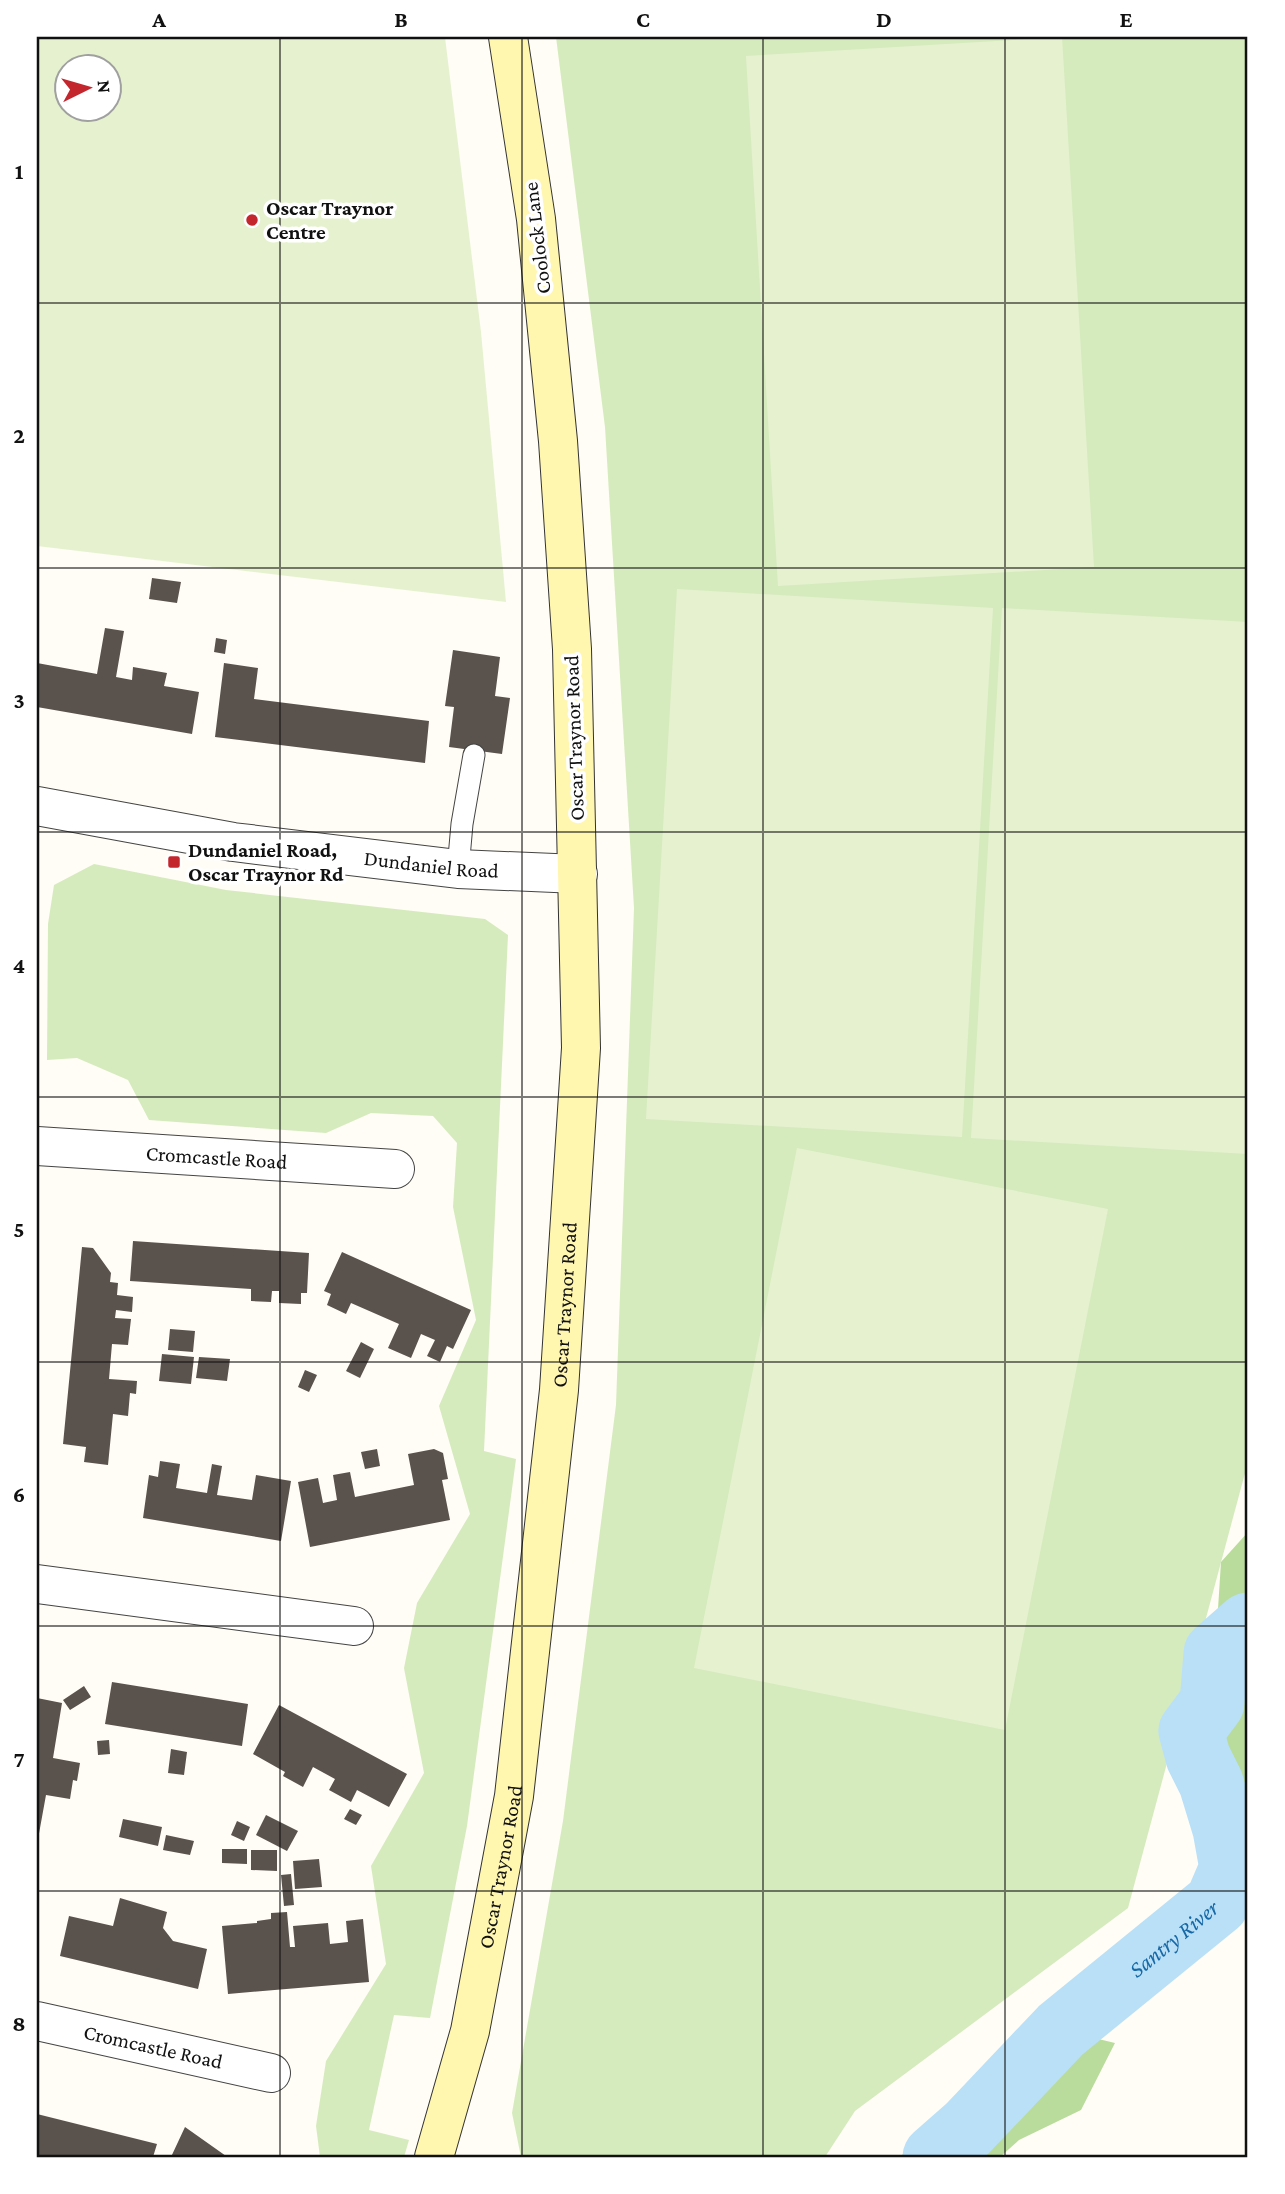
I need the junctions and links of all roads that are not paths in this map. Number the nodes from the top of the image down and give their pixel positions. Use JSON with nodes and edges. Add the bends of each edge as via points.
{"nodes":[{"id":1,"x":508,"y":37,"type":"edge"},
{"id":2,"x":558,"y":441,"type":"joint"},
{"id":3,"x":474,"y":755,"type":"dead end"},
{"id":4,"x":37,"y":806,"type":"edge"},
{"id":5,"x":458,"y":869,"type":"junction"},
{"id":6,"x":578,"y":874,"type":"junction"},
{"id":7,"x":37,"y":1146,"type":"edge"},
{"id":8,"x":395,"y":1169,"type":"dead end"},
{"id":9,"x":37,"y":1584,"type":"edge"},
{"id":10,"x":354,"y":1626,"type":"dead end"},
{"id":11,"x":37,"y":2021,"type":"edge"},
{"id":12,"x":271,"y":2073,"type":"dead end"},
{"id":13,"x":434,"y":2157,"type":"edge"}],
"edges":[{"from":1,"to":2,"type":"main road","name":"Coolock Lane","via":[[536,219]]},
{"from":2,"to":6,"type":"main road","name":"Oscar Traynor Road","via":[[572,649]]},
{"from":3,"to":5,"type":"lane"},
{"from":4,"to":5,"type":"street","name":"Dundaniel Road","via":[[233,842]]},
{"from":5,"to":6,"type":"street","name":"Dundaniel Road"},
{"from":6,"to":13,"type":"main road","name":"Oscar Traynor Road","via":[[581,1048],[563,1335],[514,1796],[470,2031]]},
{"from":7,"to":8,"type":"street","name":"Cromcastle Road"},
{"from":9,"to":10,"type":"street"},
{"from":11,"to":12,"type":"street","name":"Cromcastle Road"}]}
